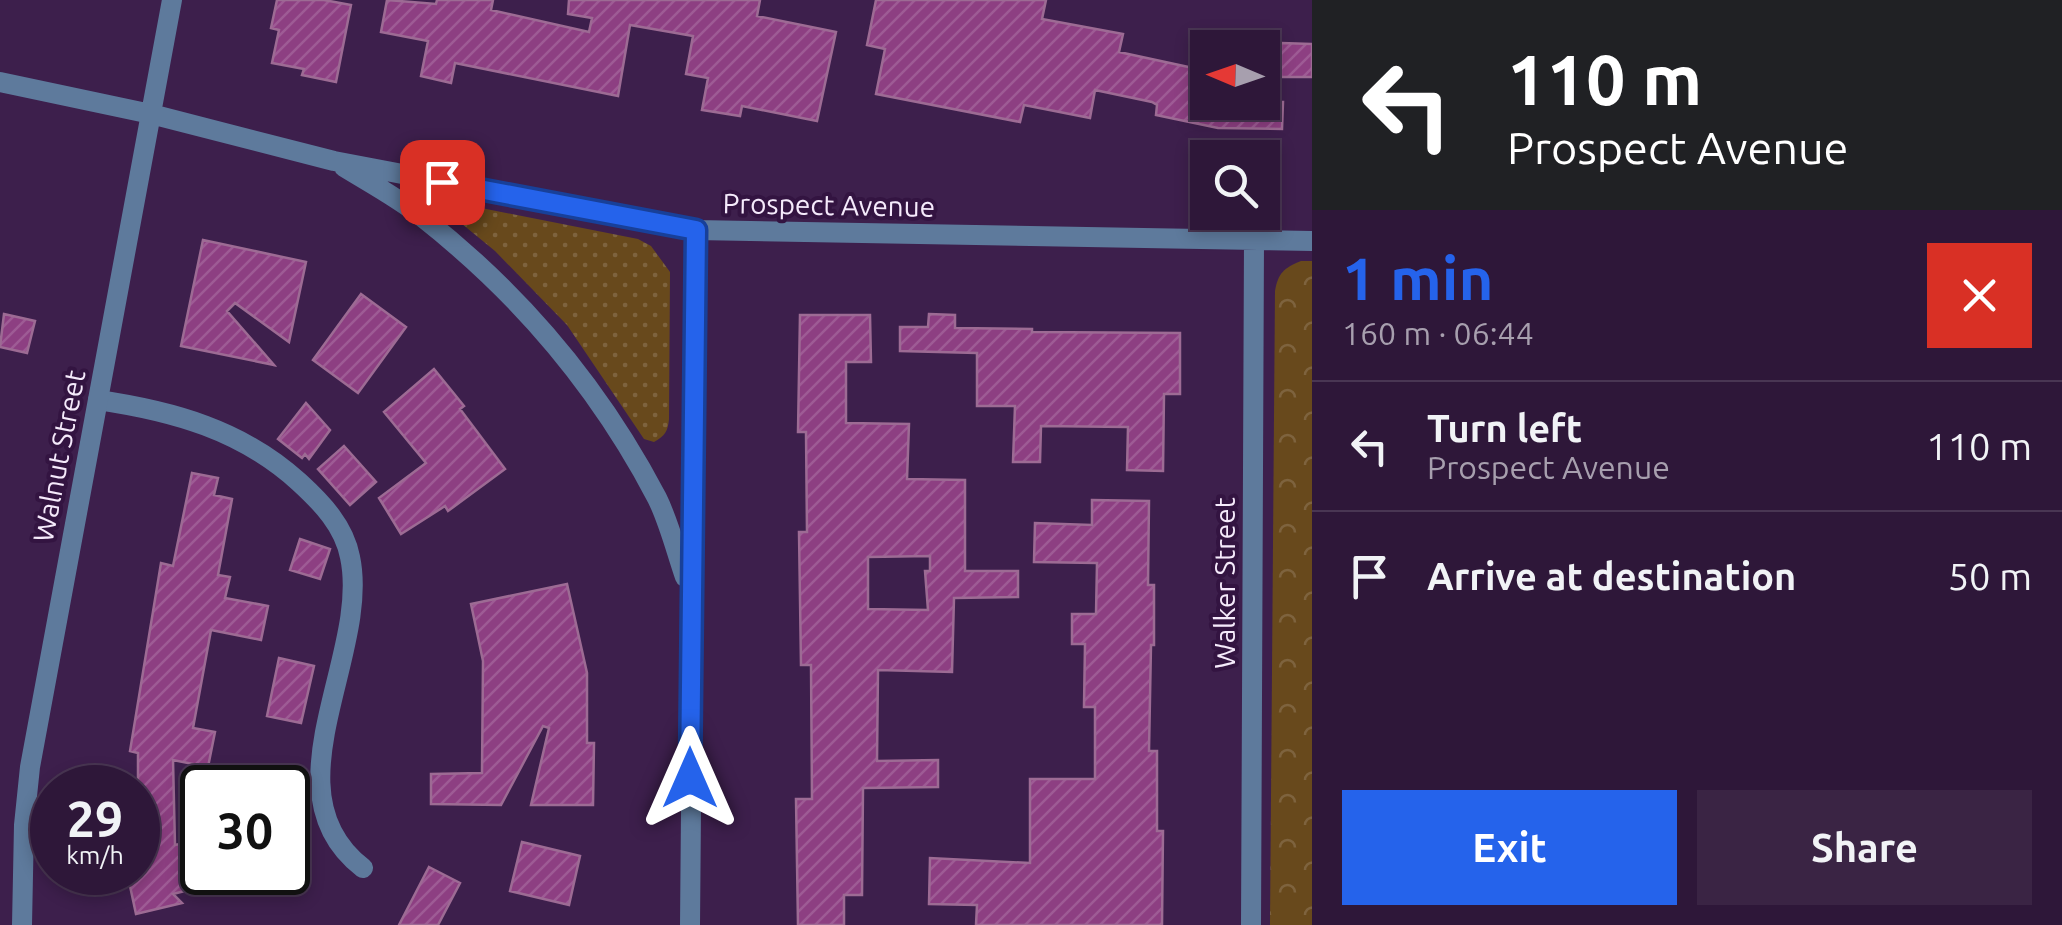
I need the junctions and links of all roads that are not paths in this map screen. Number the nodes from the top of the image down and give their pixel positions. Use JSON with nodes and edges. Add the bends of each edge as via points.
{"nodes":[{"id":1,"x":172,"y":0,"type":"edge"},
{"id":2,"x":0,"y":82,"type":"edge"},
{"id":3,"x":151,"y":114,"type":"junction"},
{"id":4,"x":334,"y":161,"type":"junction"},
{"id":5,"x":696,"y":230,"type":"junction"},
{"id":6,"x":1254,"y":241,"type":"junction"},
{"id":7,"x":1312,"y":241,"type":"edge"},
{"id":8,"x":98,"y":400,"type":"junction"},
{"id":9,"x":690,"y":595,"type":"junction"},
{"id":10,"x":364,"y":868,"type":"dead end"},
{"id":11,"x":22,"y":925,"type":"edge"},
{"id":12,"x":690,"y":925,"type":"edge"},
{"id":13,"x":1251,"y":925,"type":"edge"}],
"edges":[{"from":1,"to":3,"type":"street","name":"Walnut Street"},
{"from":2,"to":3,"type":"street","name":"Prospect Avenue"},
{"from":3,"to":4,"type":"street","name":"Prospect Avenue"},
{"from":3,"to":8,"type":"street","name":"Walnut Street"},
{"from":4,"to":5,"type":"street","name":"Prospect Avenue"},
{"from":4,"to":9,"type":"street","via":[[419,214],[538,322],[586,382],[659,500]]},
{"from":5,"to":6,"type":"street","name":"Prospect Avenue"},
{"from":5,"to":9,"type":"street"},
{"from":6,"to":7,"type":"street","name":"Prospect Avenue"},
{"from":6,"to":13,"type":"street","name":"Walker Street"},
{"from":8,"to":10,"type":"street","via":[[202,422],[249,445],[315,496],[338,526],[350,556],[352,601],[326,730],[321,797],[344,853]]},
{"from":8,"to":11,"type":"street","name":"Walnut Street","via":[[30,767]]},
{"from":9,"to":12,"type":"street"}]}
